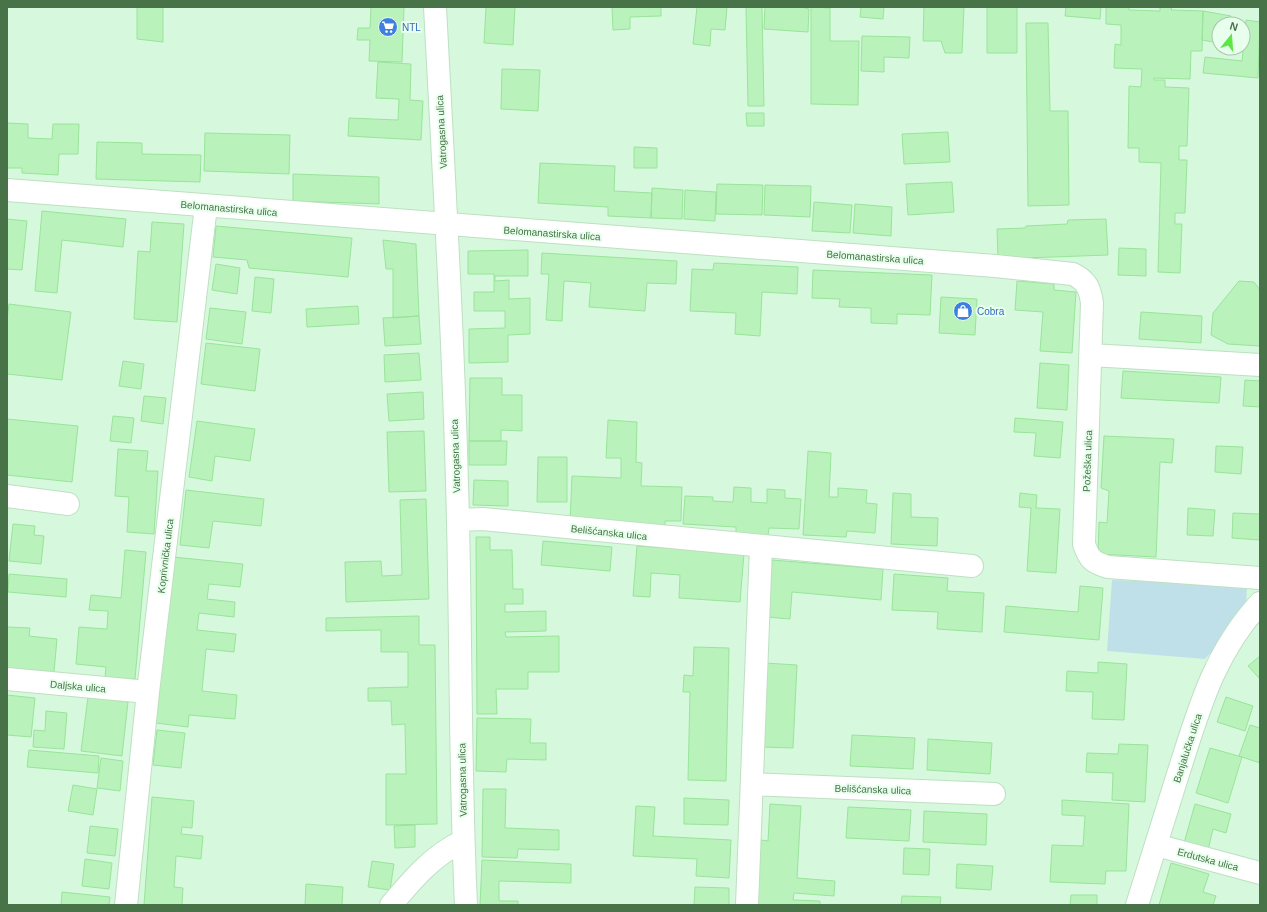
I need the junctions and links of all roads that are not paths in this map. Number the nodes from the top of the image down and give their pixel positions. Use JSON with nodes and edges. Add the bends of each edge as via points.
{"nodes":[{"id":1,"x":435,"y":7,"type":"edge"},
{"id":2,"x":7,"y":190,"type":"edge"},
{"id":3,"x":206,"y":206,"type":"junction"},
{"id":4,"x":446,"y":225,"type":"junction"},
{"id":5,"x":1090,"y":289,"type":"joint"},
{"id":6,"x":1091,"y":355,"type":"junction"},
{"id":7,"x":1260,"y":365,"type":"edge"},
{"id":8,"x":7,"y":496,"type":"edge"},
{"id":9,"x":68,"y":504,"type":"dead end"},
{"id":10,"x":458,"y":520,"type":"junction"},
{"id":11,"x":761,"y":546,"type":"junction"},
{"id":12,"x":972,"y":566,"type":"dead end"},
{"id":13,"x":1260,"y":578,"type":"edge"},
{"id":14,"x":1260,"y":603,"type":"edge"},
{"id":15,"x":7,"y":679,"type":"edge"},
{"id":16,"x":148,"y":692,"type":"junction"},
{"id":17,"x":752,"y":784,"type":"junction"},
{"id":18,"x":994,"y":794,"type":"dead end"},
{"id":19,"x":463,"y":840,"type":"junction"},
{"id":20,"x":1156,"y":845,"type":"junction"},
{"id":21,"x":1260,"y":873,"type":"edge"},
{"id":22,"x":126,"y":905,"type":"edge"},
{"id":23,"x":391,"y":905,"type":"edge"},
{"id":24,"x":466,"y":905,"type":"edge"},
{"id":25,"x":747,"y":905,"type":"edge"},
{"id":26,"x":1137,"y":905,"type":"edge"}],
"edges":[{"from":1,"to":4,"type":"street","name":"Vatrogasna ulica"},
{"from":2,"to":3,"type":"street","name":"Belomanastirska ulica"},
{"from":3,"to":4,"type":"street","name":"Belomanastirska ulica"},
{"from":3,"to":16,"type":"street","name":"Koprivnička ulica"},
{"from":4,"to":5,"type":"street","name":"Belomanastirska ulica","via":[[1060,272],[1073,274],[1082,279]]},
{"from":4,"to":10,"type":"street","name":"Vatrogasna ulica"},
{"from":5,"to":6,"type":"street","name":"Požeška ulica"},
{"from":6,"to":7,"type":"street"},
{"from":6,"to":13,"type":"street","name":"Požeška ulica","via":[[1084,544],[1088,555],[1095,563],[1108,567]]},
{"from":8,"to":9,"type":"street"},
{"from":10,"to":11,"type":"street","name":"Belišćanska ulica","via":[[483,520]]},
{"from":10,"to":19,"type":"street","name":"Vatrogasna ulica"},
{"from":11,"to":12,"type":"street","name":"Belišćanska ulica"},
{"from":11,"to":17,"type":"street"},
{"from":14,"to":20,"type":"street","name":"Banjalučka ulica","via":[[1228,644],[1213,672]]},
{"from":15,"to":16,"type":"street","name":"Daljska ulica"},
{"from":16,"to":22,"type":"street","name":"Koprivnička ulica"},
{"from":17,"to":18,"type":"street","name":"Belišćanska ulica"},
{"from":17,"to":25,"type":"street"},
{"from":19,"to":23,"type":"street","via":[[447,848],[431,862]]},
{"from":19,"to":24,"type":"street","name":"Vatrogasna ulica"},
{"from":20,"to":21,"type":"street","name":"Erdutska ulica"},
{"from":20,"to":26,"type":"street","name":"Banjalučka ulica"}]}
